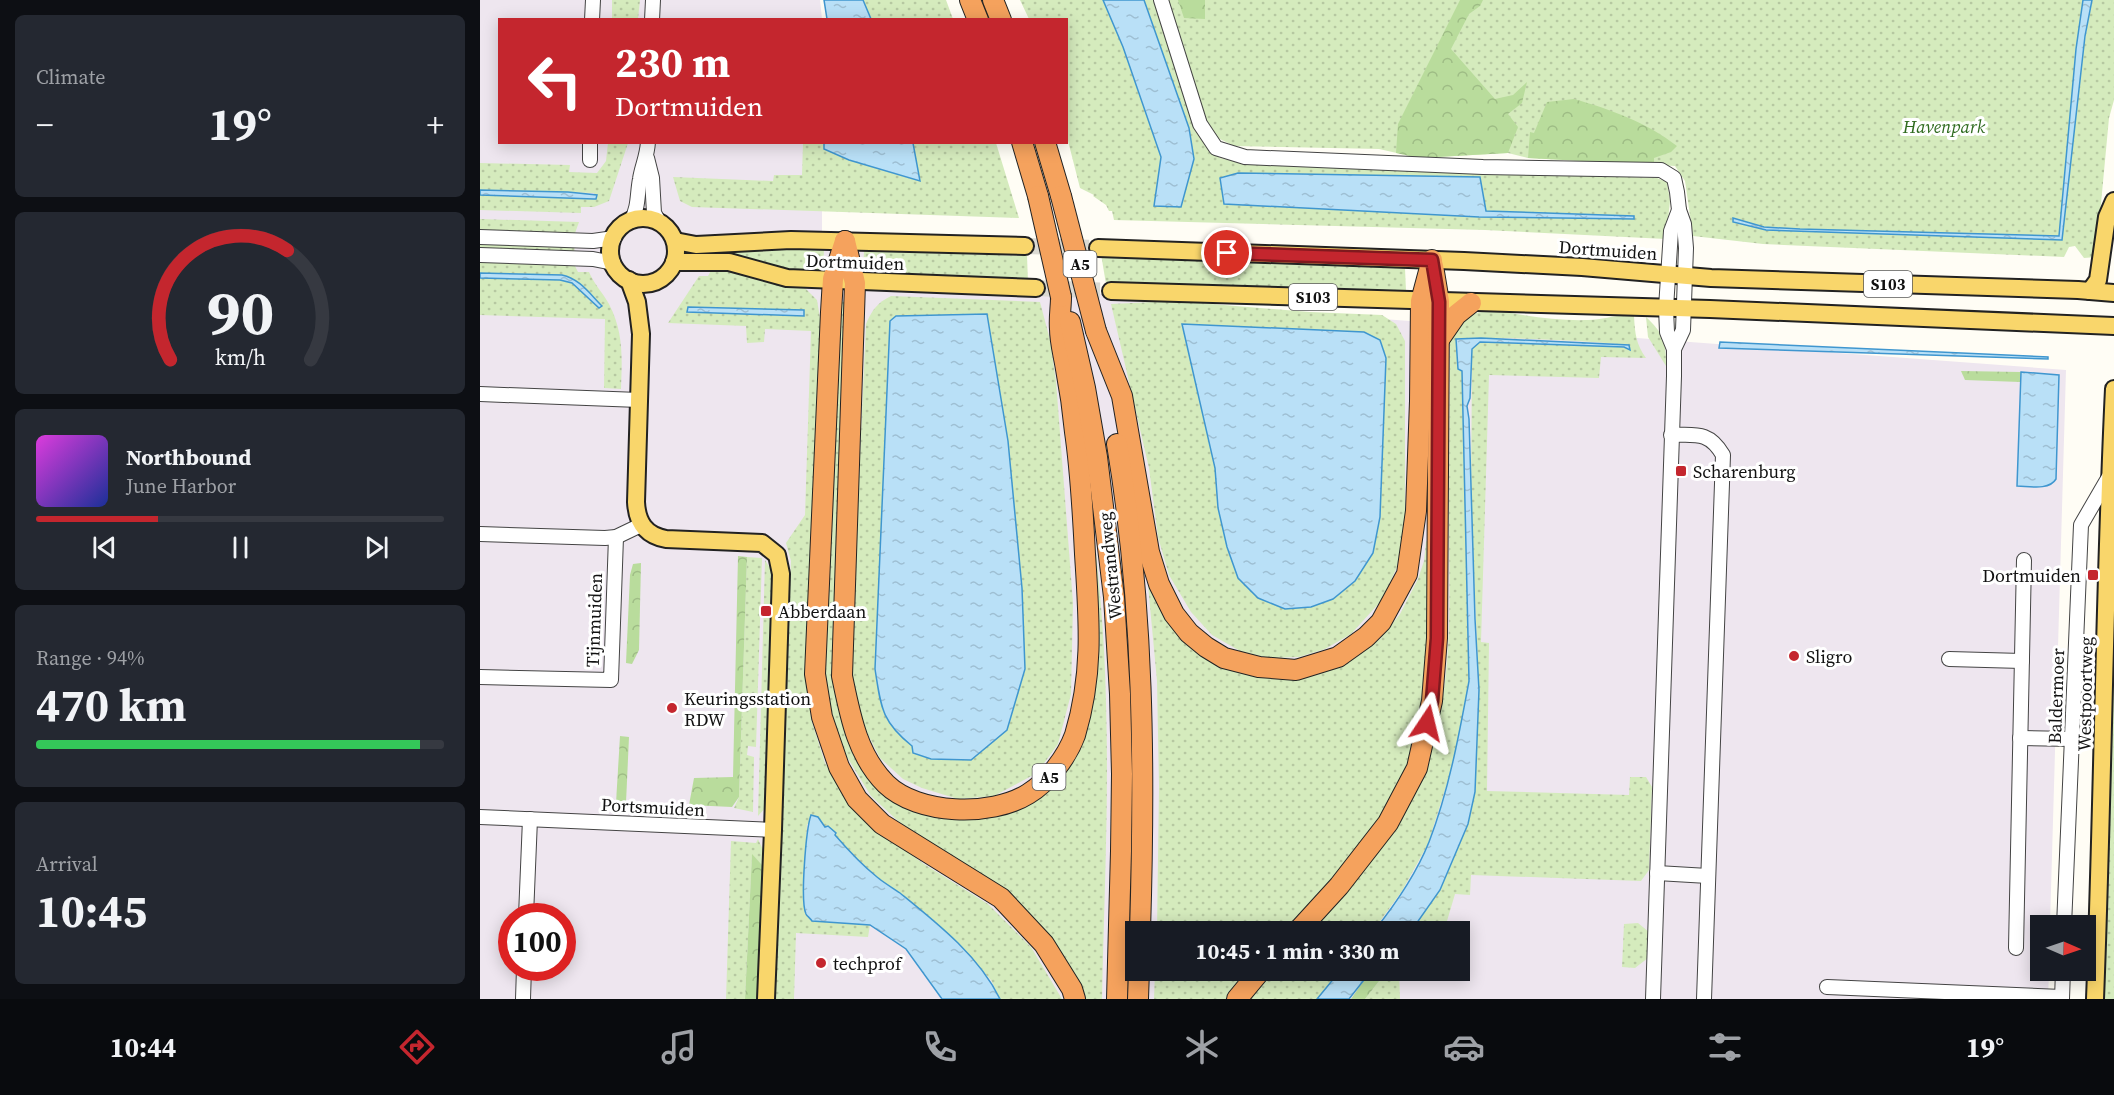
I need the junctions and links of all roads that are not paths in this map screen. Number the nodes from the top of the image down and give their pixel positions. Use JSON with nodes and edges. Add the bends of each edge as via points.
{"nodes":[{"id":1,"x":593,"y":0,"type":"edge"},
{"id":2,"x":653,"y":0,"type":"edge"},
{"id":3,"x":970,"y":0,"type":"edge"},
{"id":4,"x":993,"y":0,"type":"edge"},
{"id":5,"x":1161,"y":0,"type":"edge"},
{"id":6,"x":592,"y":18,"type":"edge"},
{"id":7,"x":652,"y":18,"type":"edge"},
{"id":8,"x":977,"y":18,"type":"edge"},
{"id":9,"x":1000,"y":18,"type":"edge"},
{"id":10,"x":590,"y":144,"type":"edge"},
{"id":11,"x":648,"y":144,"type":"edge"},
{"id":12,"x":1023,"y":144,"type":"edge"},
{"id":13,"x":1046,"y":144,"type":"edge"},
{"id":14,"x":647,"y":158,"type":"junction"},
{"id":15,"x":590,"y":160,"type":"dead end"},
{"id":16,"x":2114,"y":201,"type":"edge"},
{"id":17,"x":1679,"y":210,"type":"junction"},
{"id":18,"x":631,"y":221,"type":"junction"},
{"id":19,"x":659,"y":222,"type":"junction"},
{"id":20,"x":480,"y":237,"type":"edge"},
{"id":21,"x":614,"y":238,"type":"junction"},
{"id":22,"x":675,"y":241,"type":"junction"},
{"id":23,"x":844,"y":241,"type":"junction"},
{"id":24,"x":1025,"y":246,"type":"tunnel mouth"},
{"id":25,"x":1098,"y":248,"type":"tunnel mouth"},
{"id":26,"x":480,"y":255,"type":"edge"},
{"id":27,"x":1432,"y":260,"type":"junction"},
{"id":28,"x":674,"y":262,"type":"junction"},
{"id":29,"x":613,"y":263,"type":"junction"},
{"id":30,"x":1668,"y":275,"type":"junction"},
{"id":31,"x":1685,"y":277,"type":"junction"},
{"id":32,"x":833,"y":279,"type":"junction"},
{"id":33,"x":629,"y":280,"type":"junction"},
{"id":34,"x":855,"y":280,"type":"junction"},
{"id":35,"x":656,"y":281,"type":"junction"},
{"id":36,"x":1036,"y":288,"type":"tunnel mouth"},
{"id":37,"x":1111,"y":291,"type":"tunnel mouth"},
{"id":38,"x":2090,"y":291,"type":"junction"},
{"id":39,"x":2114,"y":293,"type":"edge"},
{"id":40,"x":1430,"y":301,"type":"junction"},
{"id":41,"x":1471,"y":303,"type":"junction"},
{"id":42,"x":1666,"y":308,"type":"junction"},
{"id":43,"x":1685,"y":309,"type":"junction"},
{"id":44,"x":2114,"y":326,"type":"edge"},
{"id":45,"x":1066,"y":330,"type":"junction"},
{"id":46,"x":1096,"y":331,"type":"junction"},
{"id":47,"x":641,"y":334,"type":"junction"},
{"id":48,"x":1438,"y":341,"type":"junction"},
{"id":49,"x":1674,"y":349,"type":"junction"},
{"id":50,"x":2114,"y":389,"type":"edge"},
{"id":51,"x":480,"y":394,"type":"edge"},
{"id":52,"x":639,"y":400,"type":"junction"},
{"id":53,"x":1671,"y":435,"type":"junction"},
{"id":54,"x":2110,"y":475,"type":"junction"},
{"id":55,"x":641,"y":525,"type":"junction"},
{"id":56,"x":480,"y":534,"type":"edge"},
{"id":57,"x":616,"y":537,"type":"junction"},
{"id":58,"x":2024,"y":560,"type":"dead end"},
{"id":59,"x":1949,"y":659,"type":"dead end"},
{"id":60,"x":2022,"y":661,"type":"junction"},
{"id":61,"x":480,"y":677,"type":"edge"},
{"id":62,"x":2020,"y":738,"type":"junction"},
{"id":63,"x":2073,"y":739,"type":"junction"},
{"id":64,"x":480,"y":817,"type":"edge"},
{"id":65,"x":530,"y":819,"type":"junction"},
{"id":66,"x":773,"y":830,"type":"junction"},
{"id":67,"x":1657,"y":873,"type":"junction"},
{"id":68,"x":1708,"y":876,"type":"junction"},
{"id":69,"x":527,"y":903,"type":"edge"},
{"id":70,"x":2065,"y":915,"type":"edge"},
{"id":71,"x":1140,"y":921,"type":"edge"},
{"id":72,"x":1307,"y":921,"type":"edge"},
{"id":73,"x":2016,"y":948,"type":"dead end"},
{"id":74,"x":524,"y":981,"type":"edge"},
{"id":75,"x":1139,"y":981,"type":"edge"},
{"id":76,"x":1252,"y":981,"type":"edge"},
{"id":77,"x":2063,"y":981,"type":"edge"},
{"id":78,"x":1827,"y":987,"type":"dead end"},
{"id":79,"x":2062,"y":998,"type":"edge"},
{"id":80,"x":523,"y":999,"type":"edge"},
{"id":81,"x":766,"y":999,"type":"edge"},
{"id":82,"x":1075,"y":999,"type":"edge"},
{"id":83,"x":1117,"y":999,"type":"edge"},
{"id":84,"x":1138,"y":999,"type":"edge"},
{"id":85,"x":1237,"y":999,"type":"edge"},
{"id":86,"x":1653,"y":999,"type":"edge"},
{"id":87,"x":1704,"y":999,"type":"edge"},
{"id":88,"x":2095,"y":999,"type":"edge"}],
"edges":[{"from":1,"to":6,"type":"street"},
{"from":2,"to":7,"type":"street"},
{"from":3,"to":8,"type":"highway"},
{"from":4,"to":9,"type":"highway"},
{"from":5,"to":17,"type":"street","via":[[1200,124],[1216,148],[1245,158],[1661,170],[1674,178]]},
{"from":10,"to":15,"type":"street"},
{"from":11,"to":14,"type":"street"},
{"from":12,"to":45,"type":"highway","name":"Westrandweg","number":"A5","bridge":true,"via":[[1038,196]]},
{"from":13,"to":46,"type":"highway","name":"Westrandweg","number":"A5","bridge":true},
{"from":14,"to":18,"type":"street"},
{"from":14,"to":19,"type":"street","via":[[654,213]]},
{"from":16,"to":38,"type":"main road","via":[[2107,217],[2098,280]]},
{"from":17,"to":30,"type":"street","via":[[1671,231]]},
{"from":17,"to":31,"type":"street","via":[[1686,236]]},
{"from":18,"to":19,"type":"main road","via":[[643,218]]},
{"from":18,"to":21,"type":"main road"},
{"from":19,"to":22,"type":"main road"},
{"from":20,"to":21,"type":"street","via":[[593,241]]},
{"from":21,"to":29,"type":"main road","via":[[610,252]]},
{"from":22,"to":23,"type":"main road","name":"Dortmuiden","via":[[696,245]]},
{"from":22,"to":28,"type":"main road"},
{"from":23,"to":24,"type":"main road","name":"Dortmuiden"},
{"from":23,"to":32,"type":"highway"},
{"from":23,"to":34,"type":"highway","number":"A5"},
{"from":25,"to":27,"type":"main road","name":"Dortmuiden","number":"S103"},
{"from":26,"to":29,"type":"street"},
{"from":27,"to":30,"type":"main road","name":"Dortmuiden","number":"S103"},
{"from":27,"to":40,"type":"highway"},
{"from":28,"to":32,"type":"main road","name":"Dortmuiden","via":[[729,262],[788,278]]},
{"from":28,"to":35,"type":"main road","via":[[670,271]]},
{"from":29,"to":33,"type":"main road"},
{"from":30,"to":31,"type":"main road","name":"Dortmuiden","number":"S103"},
{"from":30,"to":42,"type":"street"},
{"from":31,"to":38,"type":"main road","name":"Dortmuiden","number":"S103"},
{"from":31,"to":43,"type":"street"},
{"from":32,"to":34,"type":"main road","name":"Dortmuiden"},
{"from":32,"to":82,"type":"highway","via":[[815,674],[822,717],[838,767],[857,799],[882,824],[1001,898],[1044,944]]},
{"from":33,"to":35,"type":"main road","via":[[642,284]]},
{"from":33,"to":47,"type":"main road","via":[[637,302]]},
{"from":34,"to":36,"type":"main road","name":"Dortmuiden"},
{"from":34,"to":45,"type":"highway","number":"A5","via":[[842,676],[852,722],[866,757],[888,785],[920,804],[973,808],[1008,804],[1048,778],[1074,736],[1089,664],[1089,630]]},
{"from":35,"to":47,"type":"main road"},
{"from":37,"to":40,"type":"main road","number":"S103"},
{"from":38,"to":39,"type":"main road","name":"Dortmuiden","number":"S103"},
{"from":40,"to":41,"type":"main road","number":"S103"},
{"from":40,"to":46,"type":"highway","number":"A5","via":[[1420,401],[1416,511],[1407,574],[1381,622],[1366,637],[1338,657],[1296,670],[1259,667],[1224,658],[1189,633],[1174,614],[1159,585],[1149,552],[1122,396]]},
{"from":40,"to":48,"type":"highway"},
{"from":41,"to":42,"type":"main road","number":"S103"},
{"from":41,"to":48,"type":"highway","via":[[1456,315]]},
{"from":42,"to":43,"type":"main road","number":"S103"},
{"from":42,"to":49,"type":"street","via":[[1667,332]]},
{"from":43,"to":44,"type":"main road","number":"S103"},
{"from":43,"to":49,"type":"street","via":[[1683,330]]},
{"from":45,"to":83,"type":"highway","name":"Westrandweg","number":"A5","via":[[1097,457],[1114,597],[1122,774]]},
{"from":46,"to":71,"type":"highway","name":"Westrandweg","number":"A5","via":[[1119,460],[1137,601],[1143,772]]},
{"from":47,"to":52,"type":"main road"},
{"from":48,"to":72,"type":"highway","via":[[1437,638],[1432,701],[1417,768],[1388,823]]},
{"from":49,"to":53,"type":"street"},
{"from":50,"to":54,"type":"main road","name":"Westpoortweg"},
{"from":51,"to":52,"type":"street"},
{"from":52,"to":55,"type":"main road","via":[[636,502]]},
{"from":53,"to":67,"type":"street"},
{"from":53,"to":68,"type":"street","via":[[1703,435],[1716,443],[1723,455]]},
{"from":54,"to":63,"type":"street","name":"Baldermoer","via":[[2081,525]]},
{"from":54,"to":88,"type":"main road","name":"Westpoortweg"},
{"from":55,"to":57,"type":"street"},
{"from":55,"to":66,"type":"main road","via":[[657,537],[762,543],[777,555],[781,574]]},
{"from":56,"to":57,"type":"street"},
{"from":57,"to":61,"type":"street","name":"Tijnmuiden","via":[[611,680]]},
{"from":58,"to":60,"type":"street"},
{"from":59,"to":60,"type":"street"},
{"from":60,"to":62,"type":"street"},
{"from":62,"to":63,"type":"street"},
{"from":62,"to":73,"type":"street"},
{"from":63,"to":70,"type":"street","name":"Baldermoer"},
{"from":64,"to":65,"type":"street","name":"Portsmuiden"},
{"from":65,"to":66,"type":"street","name":"Portsmuiden"},
{"from":65,"to":69,"type":"street"},
{"from":66,"to":81,"type":"main road"},
{"from":67,"to":68,"type":"street"},
{"from":67,"to":86,"type":"street"},
{"from":68,"to":87,"type":"street"},
{"from":74,"to":80,"type":"street"},
{"from":75,"to":84,"type":"highway"},
{"from":76,"to":85,"type":"highway"},
{"from":77,"to":79,"type":"street"},
{"from":78,"to":79,"type":"street"}]}
